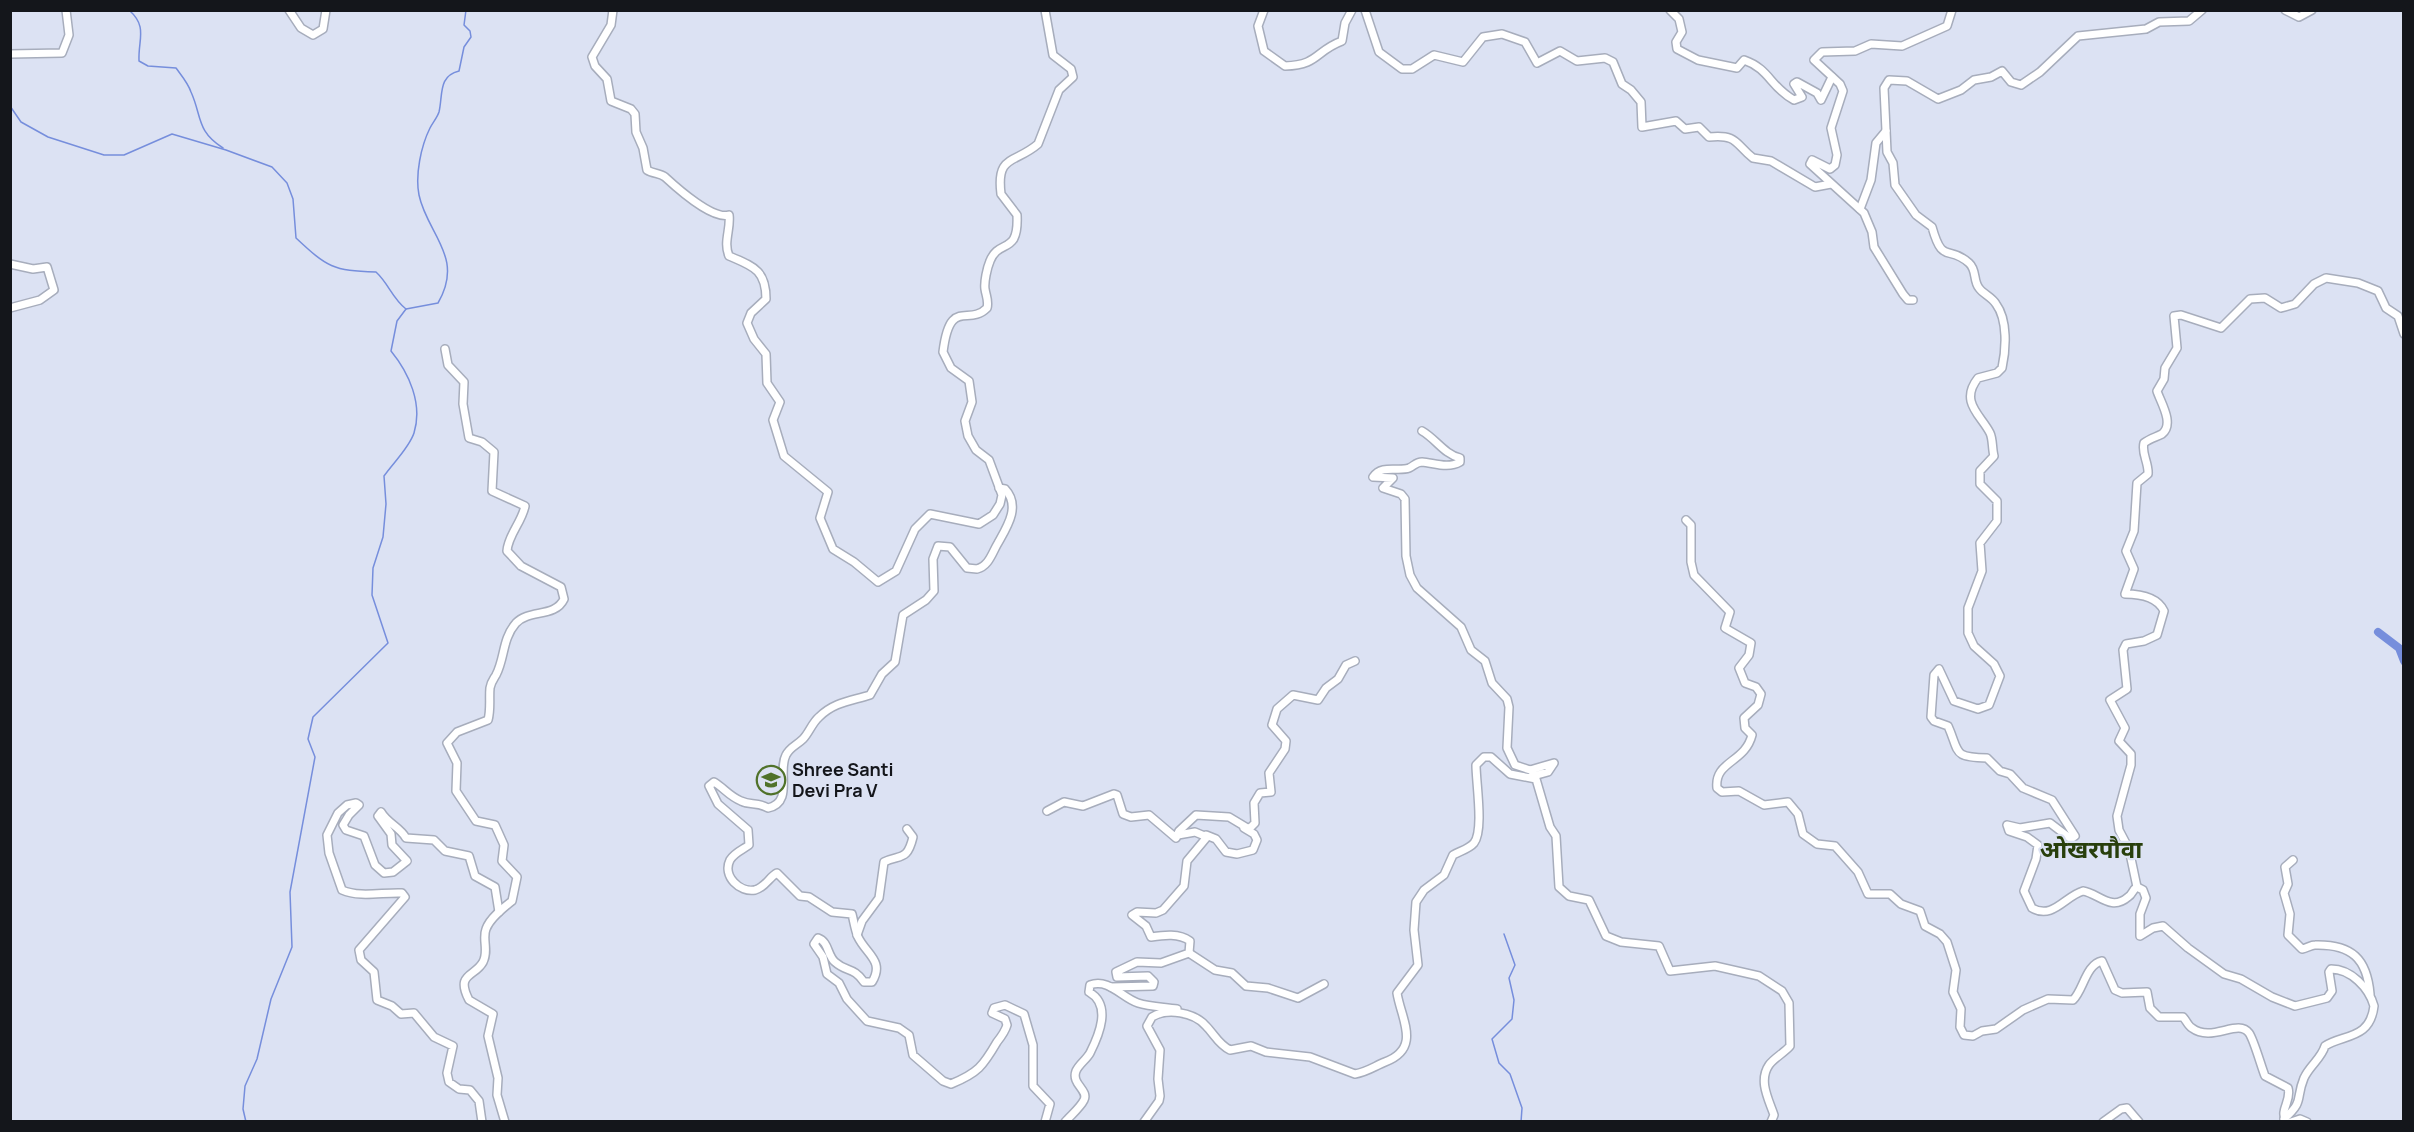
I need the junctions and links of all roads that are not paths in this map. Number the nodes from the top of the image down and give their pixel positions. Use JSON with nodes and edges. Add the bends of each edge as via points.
{"nodes":[{"id":1,"x":66,"y":10,"type":"edge"},
{"id":2,"x":289,"y":10,"type":"edge"},
{"id":3,"x":326,"y":10,"type":"edge"},
{"id":4,"x":613,"y":10,"type":"edge"},
{"id":5,"x":1045,"y":10,"type":"edge"},
{"id":6,"x":1264,"y":10,"type":"edge"},
{"id":7,"x":1352,"y":10,"type":"edge"},
{"id":8,"x":1365,"y":10,"type":"edge"},
{"id":9,"x":1670,"y":10,"type":"edge"},
{"id":10,"x":1952,"y":10,"type":"edge"},
{"id":11,"x":2202,"y":10,"type":"edge"},
{"id":12,"x":2285,"y":10,"type":"edge"},
{"id":13,"x":2312,"y":10,"type":"edge"},
{"id":14,"x":10,"y":54,"type":"edge"},
{"id":15,"x":1833,"y":77,"type":"junction"},
{"id":16,"x":1886,"y":131,"type":"junction"},
{"id":17,"x":1831,"y":184,"type":"junction"},
{"id":18,"x":1860,"y":209,"type":"junction"},
{"id":19,"x":10,"y":264,"type":"edge"},
{"id":20,"x":1913,"y":300,"type":"dead end"},
{"id":21,"x":10,"y":308,"type":"edge"},
{"id":22,"x":2403,"y":334,"type":"edge"},
{"id":23,"x":445,"y":349,"type":"dead end"},
{"id":24,"x":1422,"y":431,"type":"dead end"},
{"id":25,"x":999,"y":488,"type":"junction"},
{"id":26,"x":1686,"y":520,"type":"dead end"},
{"id":27,"x":1355,"y":661,"type":"dead end"},
{"id":28,"x":1530,"y":777,"type":"junction"},
{"id":29,"x":1047,"y":811,"type":"dead end"},
{"id":30,"x":1244,"y":828,"type":"junction"},
{"id":31,"x":908,"y":829,"type":"dead end"},
{"id":32,"x":1178,"y":835,"type":"junction"},
{"id":33,"x":1206,"y":835,"type":"junction"},
{"id":34,"x":2293,"y":860,"type":"dead end"},
{"id":35,"x":2137,"y":887,"type":"junction"},
{"id":36,"x":499,"y":912,"type":"junction"},
{"id":37,"x":857,"y":935,"type":"junction"},
{"id":38,"x":1189,"y":953,"type":"junction"},
{"id":39,"x":1324,"y":984,"type":"dead end"},
{"id":40,"x":1112,"y":987,"type":"junction"},
{"id":41,"x":2370,"y":997,"type":"junction"},
{"id":42,"x":1190,"y":1016,"type":"junction"},
{"id":43,"x":2287,"y":1121,"type":"edge"},
{"id":44,"x":482,"y":1122,"type":"edge"},
{"id":45,"x":505,"y":1122,"type":"edge"},
{"id":46,"x":1045,"y":1122,"type":"edge"},
{"id":47,"x":1065,"y":1122,"type":"edge"},
{"id":48,"x":1144,"y":1122,"type":"edge"},
{"id":49,"x":1771,"y":1122,"type":"edge"},
{"id":50,"x":2103,"y":1122,"type":"edge"},
{"id":51,"x":2139,"y":1122,"type":"edge"},
{"id":52,"x":2307,"y":1122,"type":"edge"}],
"edges":[{"from":1,"to":14,"type":"street","via":[[69,35],[62,53]]},
{"from":2,"to":3,"type":"street","via":[[301,28],[313,35],[323,28]]},
{"from":4,"to":25,"type":"street","via":[[611,25],[593,61],[607,79],[611,101],[635,114],[647,170],[664,176],[710,211],[723,217],[729,215],[729,256],[760,272],[766,299],[757,305],[747,323],[766,354],[767,383],[780,402],[773,420],[781,450],[798,470],[828,492],[820,518],[835,552],[881,582],[896,571],[915,530],[930,514],[975,524],[986,522],[1000,504]]},
{"from":5,"to":25,"type":"street","via":[[1053,55],[1071,69],[1073,77],[1059,90],[1038,144],[1003,166],[1001,194],[1016,211],[1015,239],[990,261],[985,283],[987,308],[980,314],[958,315],[952,320],[943,352],[951,368],[969,381],[972,402],[965,421],[968,436],[988,460]]},
{"from":6,"to":7,"type":"street","via":[[1258,26],[1264,51],[1285,66],[1308,64],[1342,41]]},
{"from":8,"to":17,"type":"street","via":[[1380,52],[1402,69],[1412,69],[1434,55],[1462,62],[1483,38],[1502,34],[1525,42],[1537,63],[1560,51],[1577,61],[1605,58],[1613,62],[1622,84],[1641,102],[1642,127],[1676,121],[1685,129],[1699,128],[1709,137],[1722,135],[1739,143],[1753,158],[1771,161],[1815,187]]},
{"from":9,"to":15,"type":"street","via":[[1679,19],[1682,32],[1677,48],[1698,60],[1737,68],[1744,60],[1753,63],[1766,72],[1775,87],[1794,100],[1802,97],[1794,84],[1797,82],[1817,93],[1821,100]]},
{"from":10,"to":15,"type":"street","via":[[1947,26],[1910,44],[1871,44],[1855,51],[1822,52],[1815,57],[1815,63]]},
{"from":11,"to":16,"type":"street","via":[[2189,21],[2159,22],[2146,29],[2078,36],[2021,85],[2011,82],[2002,71],[1938,99],[1907,81],[1889,80],[1884,88]]},
{"from":12,"to":13,"type":"street","via":[[2299,17]]},
{"from":15,"to":17,"type":"street","via":[[1843,91],[1831,128],[1838,160],[1830,168],[1812,160],[1810,164]]},
{"from":16,"to":18,"type":"street","via":[[1876,143],[1871,180]]},
{"from":16,"to":35,"type":"street","via":[[1897,191],[1919,218],[1932,227],[1943,253],[1971,265],[1977,286],[1995,302],[2003,326],[2002,368],[1978,378],[1971,400],[1977,418],[1990,433],[1994,456],[1980,471],[1980,484],[1997,501],[1997,521],[1980,543],[1982,571],[1968,608],[1968,633],[1974,646],[1994,664],[2000,676],[1989,705],[1978,710],[1954,701],[1939,669],[1934,675],[1931,717],[1948,726],[1954,747],[1964,756],[1988,758],[2023,788],[2052,800],[2073,830],[2075,836],[2071,839],[2050,823],[2020,828],[2007,825],[2009,831],[2038,844],[2024,891],[2032,908],[2052,910],[2083,891],[2104,902],[2120,901]]},
{"from":17,"to":18,"type":"street"},
{"from":18,"to":20,"type":"street","via":[[1872,231],[1874,247],[1903,294]]},
{"from":19,"to":21,"type":"street","via":[[33,269],[47,267],[54,290],[40,300]]},
{"from":22,"to":35,"type":"street","via":[[2398,316],[2386,308],[2378,291],[2334,278],[2319,280],[2291,306],[2281,308],[2265,298],[2250,299],[2221,328],[2174,316],[2177,348],[2157,391],[2165,406],[2166,428],[2144,443],[2142,449],[2148,474],[2137,483],[2134,531],[2126,551],[2134,569],[2125,594],[2148,597],[2164,611],[2157,634],[2126,644],[2123,650],[2127,689],[2110,700],[2125,728],[2119,741],[2131,754],[2117,816]]},
{"from":23,"to":36,"type":"street","via":[[448,365],[464,382],[469,438],[494,452],[492,491],[525,506],[507,550],[521,566],[561,587],[564,599],[560,606],[529,614],[515,624],[491,681],[488,720],[457,732],[447,743],[457,764],[458,794],[476,821],[495,825],[504,844],[502,861],[517,877],[512,901]]},
{"from":24,"to":28,"type":"street","via":[[1460,458],[1460,462],[1424,462],[1408,469],[1381,471],[1373,477],[1393,478],[1383,488],[1405,499],[1407,566],[1413,582],[1461,627],[1471,651],[1485,661],[1492,683],[1507,699],[1508,748],[1515,765],[1530,770],[1554,763],[1548,772]]},
{"from":25,"to":37,"type":"street","via":[[1005,489],[1010,497],[1011,521],[986,564],[977,569],[967,568],[951,547],[938,546],[933,559],[934,591],[903,615],[895,662],[870,694],[846,700],[825,712],[794,745],[784,758],[784,789],[778,802],[768,808],[759,802],[743,802],[726,794],[717,783],[709,784],[718,804],[748,830],[749,845],[729,861],[730,874],[737,886],[754,890],[774,874],[781,874],[800,896],[809,897],[832,912],[852,914]]},
{"from":26,"to":43,"type":"street","via":[[1691,525],[1694,575],[1730,612],[1725,628],[1751,643],[1749,655],[1739,668],[1745,682],[1761,694],[1758,705],[1744,718],[1745,728],[1752,735],[1748,745],[1716,776],[1717,788],[1722,792],[1739,791],[1764,805],[1788,802],[1798,814],[1803,834],[1817,844],[1835,846],[1858,872],[1868,894],[1890,894],[1922,912],[1925,926],[1947,942],[1956,970],[1953,992],[1961,1009],[1960,1027],[1964,1035],[1996,1029],[2048,999],[2073,1000],[2096,963],[2102,961],[2115,990],[2147,992],[2150,1008],[2159,1017],[2183,1017],[2192,1029],[2212,1034],[2236,1026],[2245,1029],[2265,1076],[2288,1088],[2284,1107]]},
{"from":27,"to":30,"type":"street","via":[[1346,665],[1318,700],[1293,695],[1277,709],[1272,725],[1286,741],[1285,749],[1269,772],[1271,792],[1260,793],[1254,803],[1255,823]]},
{"from":28,"to":42,"type":"street","via":[[1510,774],[1491,757],[1484,757],[1476,765],[1477,840],[1453,855],[1444,874],[1416,902],[1418,965],[1397,993],[1407,1039],[1392,1060],[1355,1074],[1310,1057],[1266,1052],[1251,1046],[1230,1050],[1204,1023]]},
{"from":28,"to":49,"type":"street","via":[[1539,784],[1556,836],[1558,887],[1569,896],[1589,900],[1606,936],[1621,942],[1659,946],[1670,971],[1722,967],[1759,976],[1782,991],[1789,1003],[1790,1046],[1769,1065],[1764,1082],[1774,1115]]},
{"from":29,"to":32,"type":"street","via":[[1064,802],[1083,806],[1117,795],[1123,814],[1149,815],[1172,837]]},
{"from":30,"to":32,"type":"street","via":[[1229,817],[1196,816]]},
{"from":30,"to":33,"type":"street","via":[[1257,840],[1253,850],[1243,853],[1226,852],[1216,839]]},
{"from":31,"to":37,"type":"street","via":[[913,837],[910,848],[900,858],[884,862],[879,898]]},
{"from":32,"to":33,"type":"street"},
{"from":33,"to":38,"type":"street","via":[[1187,861],[1184,886],[1163,910],[1132,915],[1146,926],[1151,937],[1169,934],[1190,941]]},
{"from":34,"to":41,"type":"street","via":[[2285,867],[2288,935],[2302,949],[2316,945],[2334,947],[2360,958]]},
{"from":35,"to":41,"type":"street","via":[[2146,898],[2140,914],[2140,936],[2163,926],[2224,974],[2295,1006],[2330,995],[2331,969],[2355,978]]},
{"from":36,"to":44,"type":"street","via":[[495,887],[475,876],[470,856],[444,851],[435,840],[406,838],[381,812],[378,816],[391,834],[392,845],[407,861],[393,872],[384,873],[375,865],[364,836],[346,830],[343,825],[359,805],[350,804],[338,813],[327,840],[342,891],[393,892],[405,897],[358,950],[361,960],[374,972],[377,1000],[401,1014],[414,1013],[434,1037],[453,1046],[449,1082],[470,1090],[478,1101]]},
{"from":36,"to":45,"type":"street","via":[[486,928],[482,963],[468,974],[465,982],[469,1000],[493,1014],[488,1036]]},
{"from":37,"to":46,"type":"street","via":[[876,961],[872,982],[864,982],[856,971],[835,962],[818,938],[814,944],[823,957],[827,974],[839,983],[847,999],[867,1021],[899,1028],[909,1035],[913,1055],[948,1084],[979,1070],[988,1060],[1007,1027],[1005,1019],[992,1013],[994,1008],[1005,1005],[1024,1014],[1033,1045],[1033,1086],[1050,1104]]},
{"from":38,"to":39,"type":"street","via":[[1254,988],[1268,988],[1298,998]]},
{"from":38,"to":40,"type":"street","via":[[1161,963],[1137,962],[1116,972],[1117,977],[1148,976],[1153,986]]},
{"from":40,"to":42,"type":"street","via":[[1135,1002],[1180,1009]]},
{"from":40,"to":47,"type":"street","via":[[1096,983],[1089,988],[1104,1016],[1089,1055],[1075,1075],[1084,1100]]},
{"from":41,"to":43,"type":"street","via":[[2374,1006],[2369,1019],[2353,1037],[2325,1046],[2305,1077],[2299,1104]]},
{"from":42,"to":48,"type":"street","via":[[1163,1012],[1149,1020],[1148,1030],[1160,1050],[1160,1096]]},
{"from":43,"to":52,"type":"street"},
{"from":50,"to":51,"type":"street","via":[[2127,1108]]}]}
